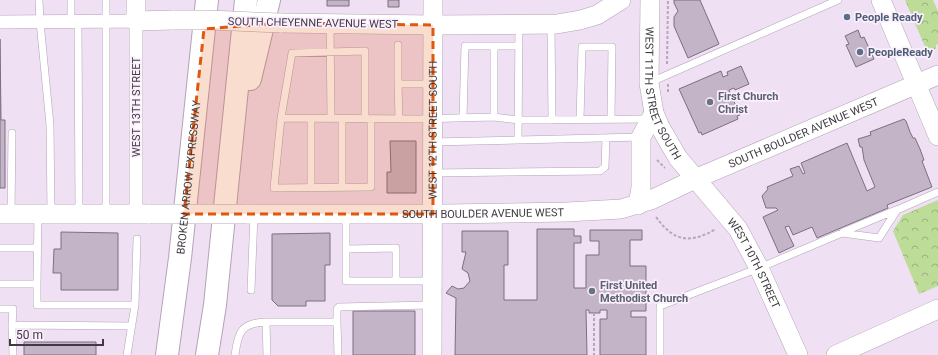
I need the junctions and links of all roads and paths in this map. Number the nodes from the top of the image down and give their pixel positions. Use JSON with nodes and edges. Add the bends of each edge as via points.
{"nodes":[{"id":1,"x":39,"y":0,"type":"edge"},
{"id":2,"x":71,"y":0,"type":"edge"},
{"id":3,"x":106,"y":0,"type":"edge"},
{"id":4,"x":136,"y":0,"type":"edge"},
{"id":5,"x":192,"y":0,"type":"edge"},
{"id":6,"x":207,"y":0,"type":"edge"},
{"id":7,"x":246,"y":0,"type":"edge"},
{"id":8,"x":268,"y":0,"type":"edge"},
{"id":9,"x":434,"y":0,"type":"edge"},
{"id":10,"x":621,"y":0,"type":"edge"},
{"id":11,"x":650,"y":0,"type":"edge"},
{"id":12,"x":668,"y":0,"type":"edge"},
{"id":13,"x":838,"y":0,"type":"edge"},
{"id":14,"x":881,"y":0,"type":"edge"},
{"id":15,"x":0,"y":22,"type":"edge"},
{"id":16,"x":40,"y":22,"type":"junction"},
{"id":17,"x":74,"y":22,"type":"junction"},
{"id":18,"x":106,"y":22,"type":"junction"},
{"id":19,"x":330,"y":24,"type":"junction"},
{"id":20,"x":519,"y":24,"type":"junction"},
{"id":21,"x":551,"y":24,"type":"junction"},
{"id":22,"x":434,"y":25,"type":"junction"},
{"id":23,"x":136,"y":27,"type":"junction"},
{"id":24,"x":398,"y":45,"type":"dead end"},
{"id":25,"x":494,"y":46,"type":"junction"},
{"id":26,"x":519,"y":46,"type":"junction"},
{"id":27,"x":330,"y":52,"type":"junction"},
{"id":28,"x":668,"y":75,"type":"junction"},
{"id":29,"x":938,"y":75,"type":"edge"},
{"id":30,"x":649,"y":83,"type":"junction"},
{"id":31,"x":398,"y":84,"type":"junction"},
{"id":32,"x":434,"y":84,"type":"junction"},
{"id":33,"x":916,"y":84,"type":"junction"},
{"id":34,"x":668,"y":96,"type":"dead end"},
{"id":35,"x":652,"y":116,"type":"junction"},
{"id":36,"x":494,"y":117,"type":"junction"},
{"id":37,"x":281,"y":118,"type":"junction"},
{"id":38,"x":434,"y":118,"type":"junction"},
{"id":39,"x":463,"y":118,"type":"junction"},
{"id":40,"x":311,"y":119,"type":"junction"},
{"id":41,"x":331,"y":119,"type":"junction"},
{"id":42,"x":342,"y":119,"type":"junction"},
{"id":43,"x":368,"y":119,"type":"junction"},
{"id":44,"x":399,"y":119,"type":"junction"},
{"id":45,"x":611,"y":119,"type":"junction"},
{"id":46,"x":519,"y":120,"type":"junction"},
{"id":47,"x":552,"y":120,"type":"junction"},
{"id":48,"x":580,"y":120,"type":"junction"},
{"id":49,"x":12,"y":133,"type":"dead end"},
{"id":50,"x":938,"y":136,"type":"edge"},
{"id":51,"x":641,"y":137,"type":"junction"},
{"id":52,"x":606,"y":138,"type":"junction"},
{"id":53,"x":518,"y":140,"type":"junction"},
{"id":54,"x":433,"y":142,"type":"junction"},
{"id":55,"x":229,"y":166,"type":"junction"},
{"id":56,"x":433,"y":173,"type":"junction"},
{"id":57,"x":695,"y":180,"type":"junction"},
{"id":58,"x":187,"y":185,"type":"junction"},
{"id":59,"x":311,"y":188,"type":"junction"},
{"id":60,"x":342,"y":188,"type":"junction"},
{"id":61,"x":938,"y":192,"type":"edge"},
{"id":62,"x":638,"y":205,"type":"junction"},
{"id":63,"x":897,"y":210,"type":"junction"},
{"id":64,"x":6,"y":214,"type":"edge"},
{"id":65,"x":44,"y":214,"type":"junction"},
{"id":66,"x":79,"y":214,"type":"junction"},
{"id":67,"x":106,"y":214,"type":"junction"},
{"id":68,"x":143,"y":214,"type":"junction"},
{"id":69,"x":251,"y":214,"type":"junction"},
{"id":70,"x":346,"y":214,"type":"junction"},
{"id":71,"x":433,"y":214,"type":"junction"},
{"id":72,"x":656,"y":218,"type":"dead end"},
{"id":73,"x":716,"y":229,"type":"dead end"},
{"id":74,"x":842,"y":233,"type":"junction"},
{"id":75,"x":137,"y":239,"type":"dead end"},
{"id":76,"x":0,"y":248,"type":"edge"},
{"id":77,"x":37,"y":248,"type":"junction"},
{"id":78,"x":346,"y":249,"type":"junction"},
{"id":79,"x":759,"y":268,"type":"junction"},
{"id":80,"x":396,"y":281,"type":"junction"},
{"id":81,"x":433,"y":281,"type":"junction"},
{"id":82,"x":0,"y":284,"type":"edge"},
{"id":83,"x":37,"y":284,"type":"junction"},
{"id":84,"x":251,"y":290,"type":"dead end"},
{"id":85,"x":135,"y":306,"type":"junction"},
{"id":86,"x":433,"y":306,"type":"junction"},
{"id":87,"x":0,"y":309,"type":"edge"},
{"id":88,"x":938,"y":310,"type":"edge"},
{"id":89,"x":594,"y":313,"type":"dead end"},
{"id":90,"x":266,"y":322,"type":"junction"},
{"id":91,"x":337,"y":322,"type":"junction"},
{"id":92,"x":12,"y":325,"type":"junction"},
{"id":93,"x":132,"y":326,"type":"junction"},
{"id":94,"x":13,"y":355,"type":"edge"},
{"id":95,"x":128,"y":355,"type":"edge"},
{"id":96,"x":167,"y":355,"type":"edge"},
{"id":97,"x":207,"y":355,"type":"edge"},
{"id":98,"x":236,"y":355,"type":"edge"},
{"id":99,"x":267,"y":355,"type":"edge"},
{"id":100,"x":338,"y":355,"type":"edge"},
{"id":101,"x":432,"y":355,"type":"edge"},
{"id":102,"x":594,"y":355,"type":"edge"},
{"id":103,"x":660,"y":355,"type":"edge"},
{"id":104,"x":798,"y":355,"type":"edge"},
{"id":105,"x":836,"y":355,"type":"edge"}],
"edges":[{"from":1,"to":16,"type":"lane"},
{"from":2,"to":17,"type":"lane"},
{"from":3,"to":18,"type":"lane"},
{"from":4,"to":23,"type":"street","name":"WEST 13TH STREET"},
{"from":5,"to":58,"type":"highway"},
{"from":6,"to":58,"type":"highway","name":"BROKEN ARROW EXPRESSWAY"},
{"from":7,"to":55,"type":"highway"},
{"from":8,"to":55,"type":"highway"},
{"from":9,"to":22,"type":"street","name":"WEST 12TH STREET SOUTH"},
{"from":10,"to":21,"type":"street","name":"SOUTH CHEYENNE AVENUE WEST","via":[[597,15]]},
{"from":11,"to":30,"type":"street","name":"WEST 11TH STREET SOUTH"},
{"from":12,"to":28,"type":"path","name":"WEST 11TH STREET SOUTH"},
{"from":13,"to":28,"type":"lane"},
{"from":14,"to":33,"type":"street"},
{"from":15,"to":16,"type":"street","name":"SOUTH CHEYENNE AVENUE WEST"},
{"from":16,"to":17,"type":"street","name":"SOUTH CHEYENNE AVENUE WEST"},
{"from":16,"to":65,"type":"lane","via":[[50,125]]},
{"from":17,"to":18,"type":"street","name":"SOUTH CHEYENNE AVENUE WEST"},
{"from":17,"to":66,"type":"lane"},
{"from":18,"to":23,"type":"street","name":"SOUTH CHEYENNE AVENUE WEST"},
{"from":18,"to":67,"type":"lane"},
{"from":19,"to":22,"type":"street","name":"SOUTH CHEYENNE AVENUE WEST"},
{"from":19,"to":23,"type":"street","name":"SOUTH CHEYENNE AVENUE WEST","bridge":true,"via":[[209,20],[174,26]]},
{"from":19,"to":27,"type":"lane"},
{"from":20,"to":21,"type":"street","name":"SOUTH CHEYENNE AVENUE WEST"},
{"from":20,"to":22,"type":"street","name":"SOUTH CHEYENNE AVENUE WEST"},
{"from":20,"to":26,"type":"lane"},
{"from":21,"to":47,"type":"lane"},
{"from":22,"to":32,"type":"street","name":"WEST 12TH STREET SOUTH"},
{"from":23,"to":68,"type":"street","name":"WEST 13TH STREET"},
{"from":24,"to":31,"type":"lane"},
{"from":25,"to":26,"type":"lane"},
{"from":25,"to":36,"type":"lane"},
{"from":25,"to":39,"type":"lane","via":[[465,46]]},
{"from":26,"to":46,"type":"lane"},
{"from":27,"to":37,"type":"lane","via":[[292,53]]},
{"from":27,"to":41,"type":"lane"},
{"from":27,"to":43,"type":"lane","via":[[365,51]]},
{"from":28,"to":30,"type":"lane"},
{"from":28,"to":34,"type":"path","name":"WEST 11TH STREET SOUTH"},
{"from":29,"to":33,"type":"street","name":"SOUTH BOULDER AVENUE WEST"},
{"from":30,"to":35,"type":"street","name":"WEST 11TH STREET SOUTH"},
{"from":31,"to":32,"type":"lane"},
{"from":31,"to":44,"type":"lane"},
{"from":32,"to":38,"type":"street","name":"WEST 12TH STREET SOUTH"},
{"from":33,"to":50,"type":"street"},
{"from":33,"to":57,"type":"street","name":"SOUTH BOULDER AVENUE WEST"},
{"from":35,"to":45,"type":"lane"},
{"from":35,"to":51,"type":"street"},
{"from":35,"to":57,"type":"street","name":"WEST 11TH STREET SOUTH"},
{"from":36,"to":39,"type":"lane"},
{"from":36,"to":46,"type":"lane"},
{"from":37,"to":40,"type":"lane"},
{"from":37,"to":59,"type":"lane","via":[[274,188]]},
{"from":38,"to":39,"type":"lane"},
{"from":38,"to":44,"type":"lane"},
{"from":38,"to":54,"type":"street","name":"WEST 12TH STREET SOUTH"},
{"from":40,"to":41,"type":"lane"},
{"from":40,"to":59,"type":"lane"},
{"from":41,"to":42,"type":"lane"},
{"from":42,"to":43,"type":"lane"},
{"from":42,"to":60,"type":"lane"},
{"from":43,"to":44,"type":"lane"},
{"from":43,"to":60,"type":"lane","via":[[371,187]]},
{"from":45,"to":48,"type":"lane"},
{"from":45,"to":48,"type":"lane","via":[[612,47],[582,47]]},
{"from":46,"to":47,"type":"lane"},
{"from":46,"to":53,"type":"lane"},
{"from":47,"to":48,"type":"lane"},
{"from":49,"to":64,"type":"lane"},
{"from":51,"to":52,"type":"lane"},
{"from":51,"to":62,"type":"street","via":[[641,188]]},
{"from":52,"to":53,"type":"lane"},
{"from":52,"to":56,"type":"lane","via":[[605,167],[600,171]]},
{"from":53,"to":54,"type":"lane"},
{"from":54,"to":56,"type":"street","name":"WEST 12TH STREET SOUTH"},
{"from":55,"to":97,"type":"highway","via":[[215,305]]},
{"from":56,"to":71,"type":"street","name":"WEST 12TH STREET SOUTH"},
{"from":57,"to":62,"type":"street","name":"SOUTH BOULDER AVENUE WEST"},
{"from":57,"to":79,"type":"street","name":"WEST 10TH STREET","via":[[738,229]]},
{"from":58,"to":96,"type":"highway","name":"BROKEN ARROW EXPRESSWAY"},
{"from":59,"to":60,"type":"lane"},
{"from":61,"to":63,"type":"lane"},
{"from":62,"to":71,"type":"street","name":"SOUTH BOULDER AVENUE WEST","via":[[621,209],[567,212]]},
{"from":63,"to":74,"type":"lane"},
{"from":63,"to":74,"type":"lane","via":[[879,238]]},
{"from":64,"to":65,"type":"street","name":"SOUTH BOULDER AVENUE WEST"},
{"from":65,"to":66,"type":"street","name":"SOUTH BOULDER AVENUE WEST"},
{"from":65,"to":77,"type":"lane"},
{"from":66,"to":67,"type":"street","name":"SOUTH BOULDER AVENUE WEST"},
{"from":67,"to":68,"type":"street","name":"SOUTH BOULDER AVENUE WEST"},
{"from":68,"to":69,"type":"street","name":"SOUTH BOULDER AVENUE WEST","bridge":true},
{"from":69,"to":70,"type":"street","name":"SOUTH BOULDER AVENUE WEST"},
{"from":69,"to":84,"type":"lane"},
{"from":70,"to":71,"type":"street","name":"SOUTH BOULDER AVENUE WEST"},
{"from":70,"to":78,"type":"lane"},
{"from":71,"to":81,"type":"street","name":"WEST 12TH STREET SOUTH"},
{"from":72,"to":73,"type":"path","via":[[668,231],[682,238],[701,237]]},
{"from":74,"to":79,"type":"lane"},
{"from":75,"to":85,"type":"lane"},
{"from":76,"to":77,"type":"lane"},
{"from":77,"to":83,"type":"lane"},
{"from":78,"to":80,"type":"lane","via":[[346,281]]},
{"from":78,"to":80,"type":"lane","via":[[396,248]]},
{"from":79,"to":103,"type":"lane","via":[[660,306]]},
{"from":79,"to":104,"type":"street","name":"WEST 10TH STREET"},
{"from":80,"to":81,"type":"lane"},
{"from":81,"to":86,"type":"street","name":"WEST 12TH STREET SOUTH"},
{"from":82,"to":83,"type":"lane"},
{"from":83,"to":85,"type":"lane","via":[[37,305]]},
{"from":85,"to":93,"type":"lane"},
{"from":86,"to":91,"type":"lane","via":[[339,307]]},
{"from":86,"to":101,"type":"street","name":"WEST 12TH STREET SOUTH"},
{"from":87,"to":92,"type":"lane","via":[[13,309]]},
{"from":88,"to":105,"type":"street"},
{"from":89,"to":102,"type":"path"},
{"from":90,"to":91,"type":"lane"},
{"from":90,"to":98,"type":"lane","via":[[257,322],[243,328],[238,338]]},
{"from":90,"to":99,"type":"lane"},
{"from":91,"to":100,"type":"lane"},
{"from":92,"to":93,"type":"lane"},
{"from":92,"to":94,"type":"lane"},
{"from":93,"to":95,"type":"lane"}]}
